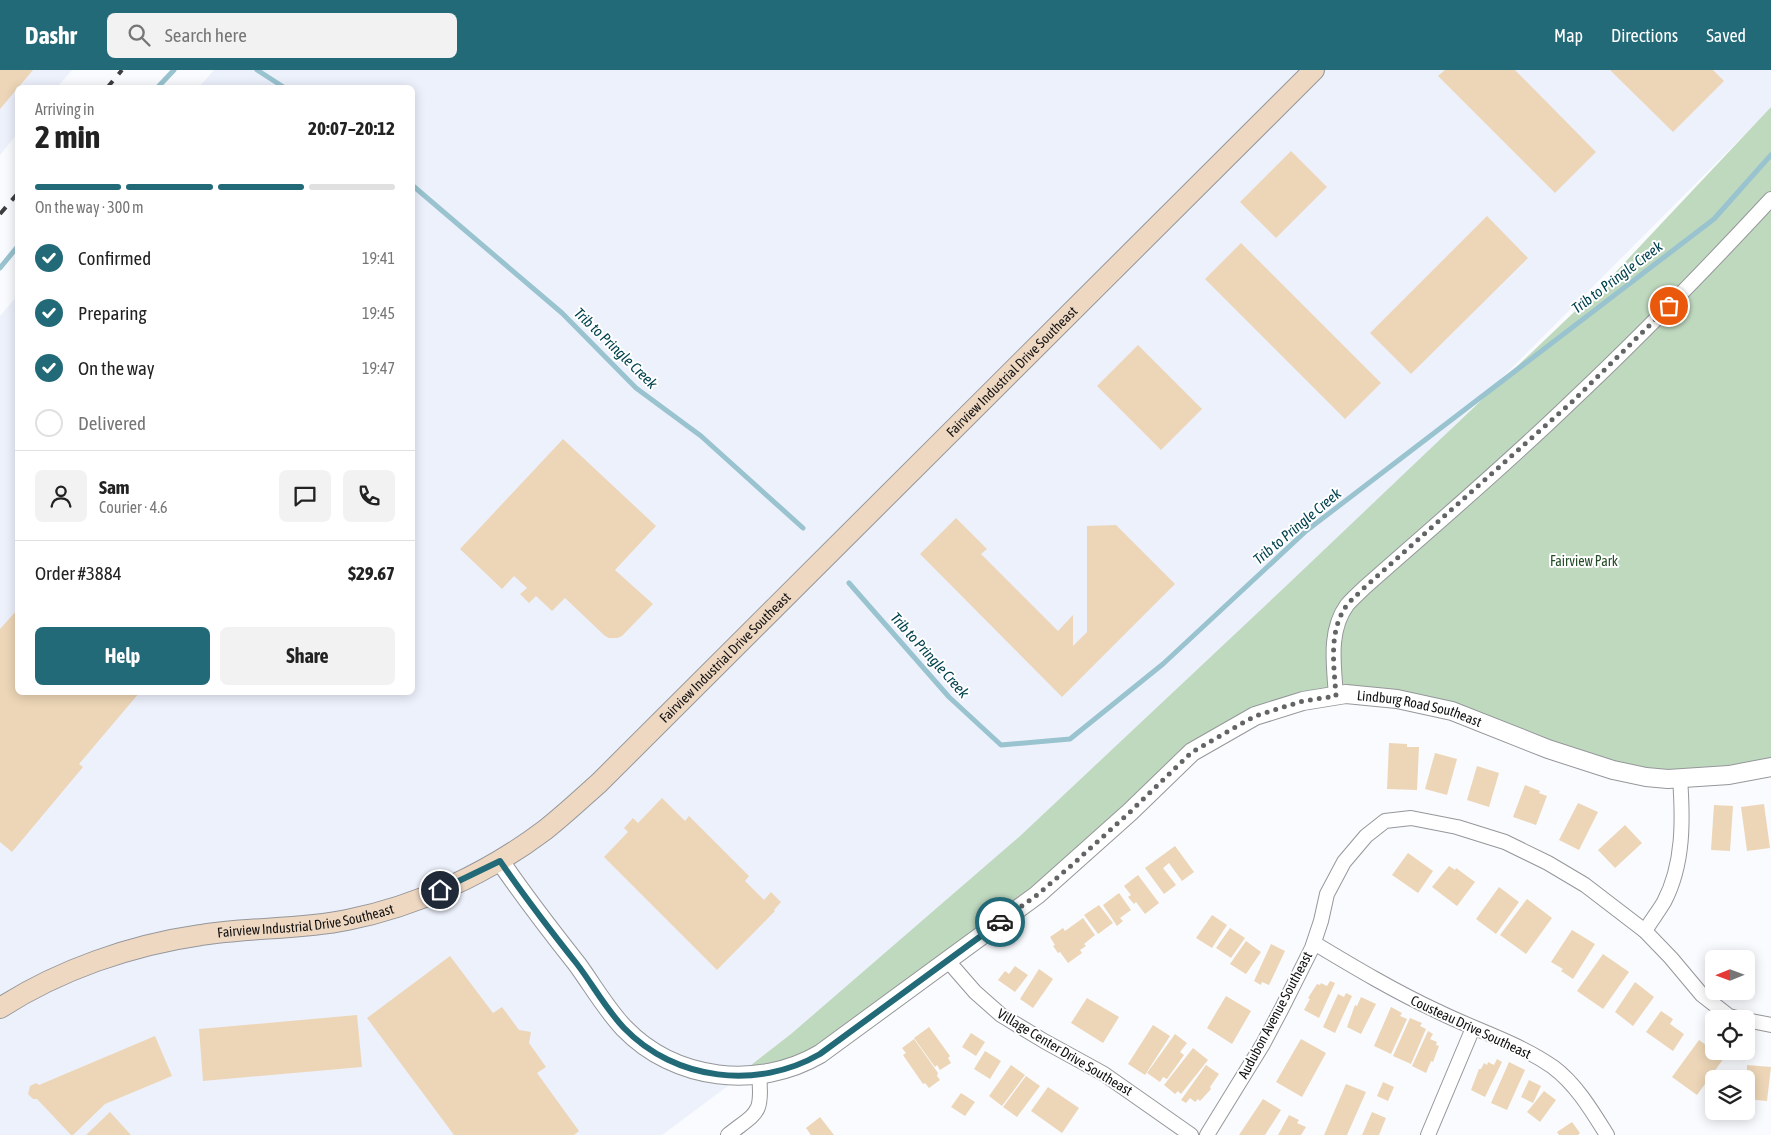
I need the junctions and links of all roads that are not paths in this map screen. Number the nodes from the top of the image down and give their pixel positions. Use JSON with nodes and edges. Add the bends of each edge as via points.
{"nodes":[{"id":1,"x":1314,"y":70,"type":"edge"},
{"id":2,"x":1771,"y":199,"type":"edge"},
{"id":3,"x":1336,"y":696,"type":"junction"},
{"id":4,"x":1771,"y":767,"type":"edge"},
{"id":5,"x":1680,"y":778,"type":"junction"},
{"id":6,"x":500,"y":861,"type":"junction"},
{"id":7,"x":1644,"y":931,"type":"junction"},
{"id":8,"x":1314,"y":943,"type":"junction"},
{"id":9,"x":948,"y":961,"type":"junction"},
{"id":10,"x":0,"y":1008,"type":"edge"},
{"id":11,"x":1721,"y":1010,"type":"edge"},
{"id":12,"x":1755,"y":1022,"type":"edge"},
{"id":13,"x":1771,"y":1025,"type":"edge"},
{"id":14,"x":1473,"y":1028,"type":"junction"},
{"id":15,"x":759,"y":1075,"type":"junction"},
{"id":16,"x":728,"y":1135,"type":"edge"},
{"id":17,"x":1191,"y":1135,"type":"edge"},
{"id":18,"x":1207,"y":1135,"type":"edge"},
{"id":19,"x":1428,"y":1135,"type":"edge"},
{"id":20,"x":1606,"y":1135,"type":"edge"}],
"edges":[{"from":1,"to":6,"type":"main road","name":"Fairview Industrial Drive Southeast","via":[[599,783],[544,830]]},
{"from":2,"to":3,"type":"street","via":[[1665,311],[1572,402],[1347,605],[1333,643]]},
{"from":3,"to":5,"type":"street","name":"Lindburg Road Southeast","via":[[1397,699],[1452,711],[1548,749],[1613,770],[1646,777]]},
{"from":3,"to":9,"type":"street","name":"Lindburg Road Southeast","via":[[1303,701],[1255,716],[1192,752],[1037,895]]},
{"from":4,"to":5,"type":"street","name":"Lindburg Road Southeast","via":[[1729,775]]},
{"from":5,"to":7,"type":"street","via":[[1681,838],[1675,874],[1664,902]]},
{"from":6,"to":10,"type":"main road","name":"Fairview Industrial Drive Southeast","via":[[412,901],[349,920],[202,934],[136,949],[83,966]]},
{"from":6,"to":15,"type":"street","name":"Lindburg Road Southeast","via":[[608,1010],[638,1041],[683,1067],[736,1076]]},
{"from":7,"to":8,"type":"street","name":"Audubon Avenue Southeast","via":[[1585,885],[1505,842],[1457,827],[1411,818],[1385,821],[1366,836],[1344,862],[1328,894]]},
{"from":7,"to":11,"type":"street","name":"Audubon Avenue Southeast","via":[[1702,995]]},
{"from":8,"to":14,"type":"street","name":"Cousteau Drive Southeast","via":[[1385,986]]},
{"from":8,"to":18,"type":"street","name":"Audubon Avenue Southeast","via":[[1263,1044]]},
{"from":9,"to":15,"type":"street","name":"Lindburg Road Southeast","via":[[820,1054],[794,1066]]},
{"from":9,"to":17,"type":"street","name":"Village Center Drive Southeast","via":[[1001,1015],[1104,1074]]},
{"from":12,"to":13,"type":"street"},
{"from":14,"to":19,"type":"street"},
{"from":14,"to":20,"type":"street","name":"Cousteau Drive Southeast","via":[[1514,1044],[1554,1068],[1574,1087]]},
{"from":15,"to":16,"type":"street","via":[[759,1107]]}]}
